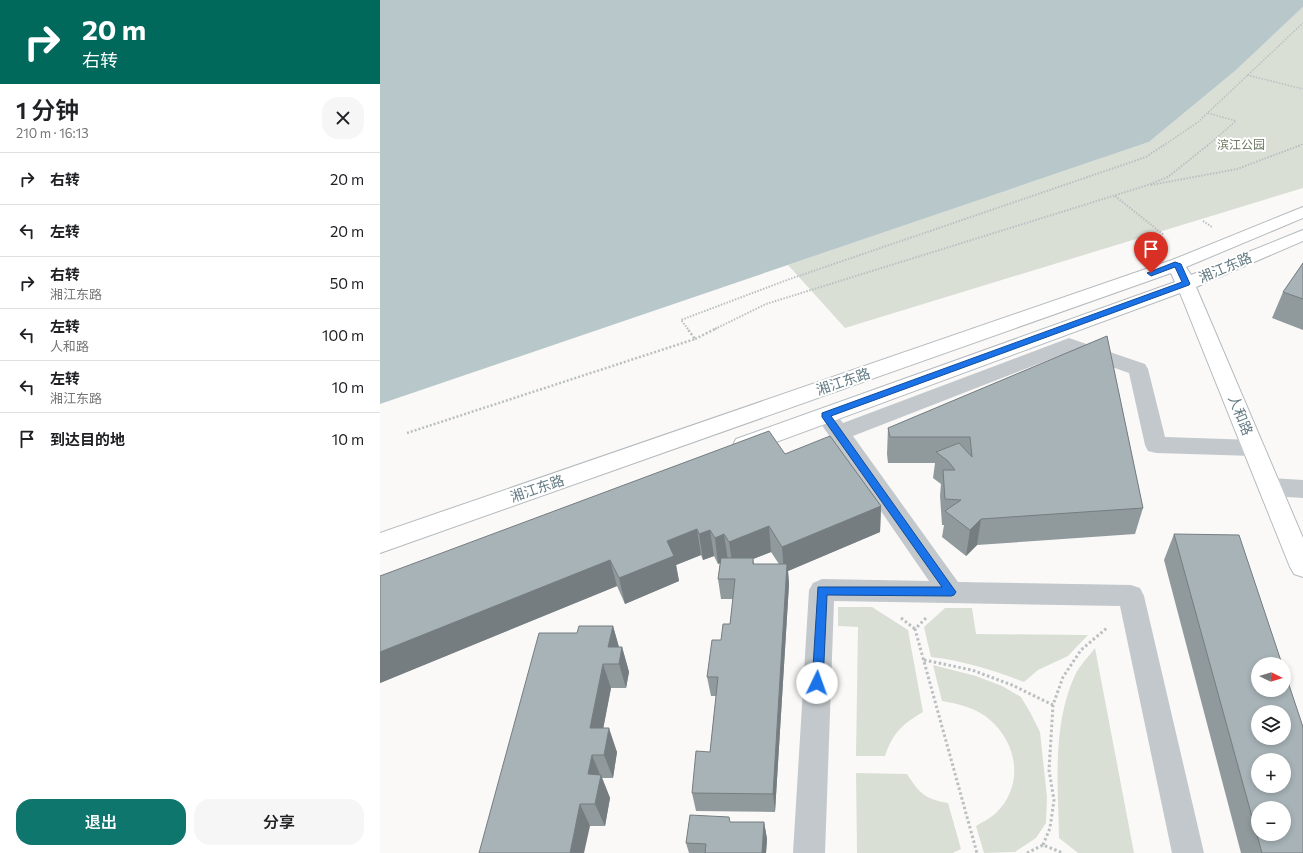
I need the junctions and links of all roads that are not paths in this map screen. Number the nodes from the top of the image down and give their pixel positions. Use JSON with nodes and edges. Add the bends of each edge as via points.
{"nodes":[{"id":1,"x":1303,"y":212,"type":"edge"},
{"id":2,"x":1303,"y":235,"type":"edge"},
{"id":3,"x":1178,"y":264,"type":"junction"},
{"id":4,"x":1186,"y":284,"type":"junction"},
{"id":5,"x":832,"y":424,"type":"junction"},
{"id":6,"x":1254,"y":448,"type":"junction"},
{"id":7,"x":729,"y":450,"type":"edge"},
{"id":8,"x":1270,"y":487,"type":"junction"},
{"id":9,"x":1303,"y":489,"type":"edge"},
{"id":10,"x":380,"y":543,"type":"edge"},
{"id":11,"x":1303,"y":567,"type":"edge"},
{"id":12,"x":951,"y":592,"type":"junction"},
{"id":13,"x":809,"y":853,"type":"edge"},
{"id":14,"x":1188,"y":853,"type":"edge"}],
"edges":[{"from":1,"to":3,"type":"main road","name":"湘江东路"},
{"from":2,"to":4,"type":"main road","name":"湘江东路"},
{"from":3,"to":4,"type":"main road","name":"人和路"},
{"from":3,"to":10,"type":"main road","name":"湘江东路"},
{"from":4,"to":5,"type":"main road","name":"湘江东路"},
{"from":4,"to":6,"type":"main road","name":"人和路"},
{"from":5,"to":6,"type":"lane","via":[[1069,345],[1138,369],[1156,445]]},
{"from":5,"to":7,"type":"main road","name":"湘江东路"},
{"from":5,"to":12,"type":"lane"},
{"from":6,"to":8,"type":"main road","name":"人和路"},
{"from":8,"to":9,"type":"lane"},
{"from":8,"to":11,"type":"main road","name":"人和路"},
{"from":12,"to":13,"type":"lane","via":[[822,590]]},
{"from":12,"to":14,"type":"lane","via":[[1132,596]]}]}
